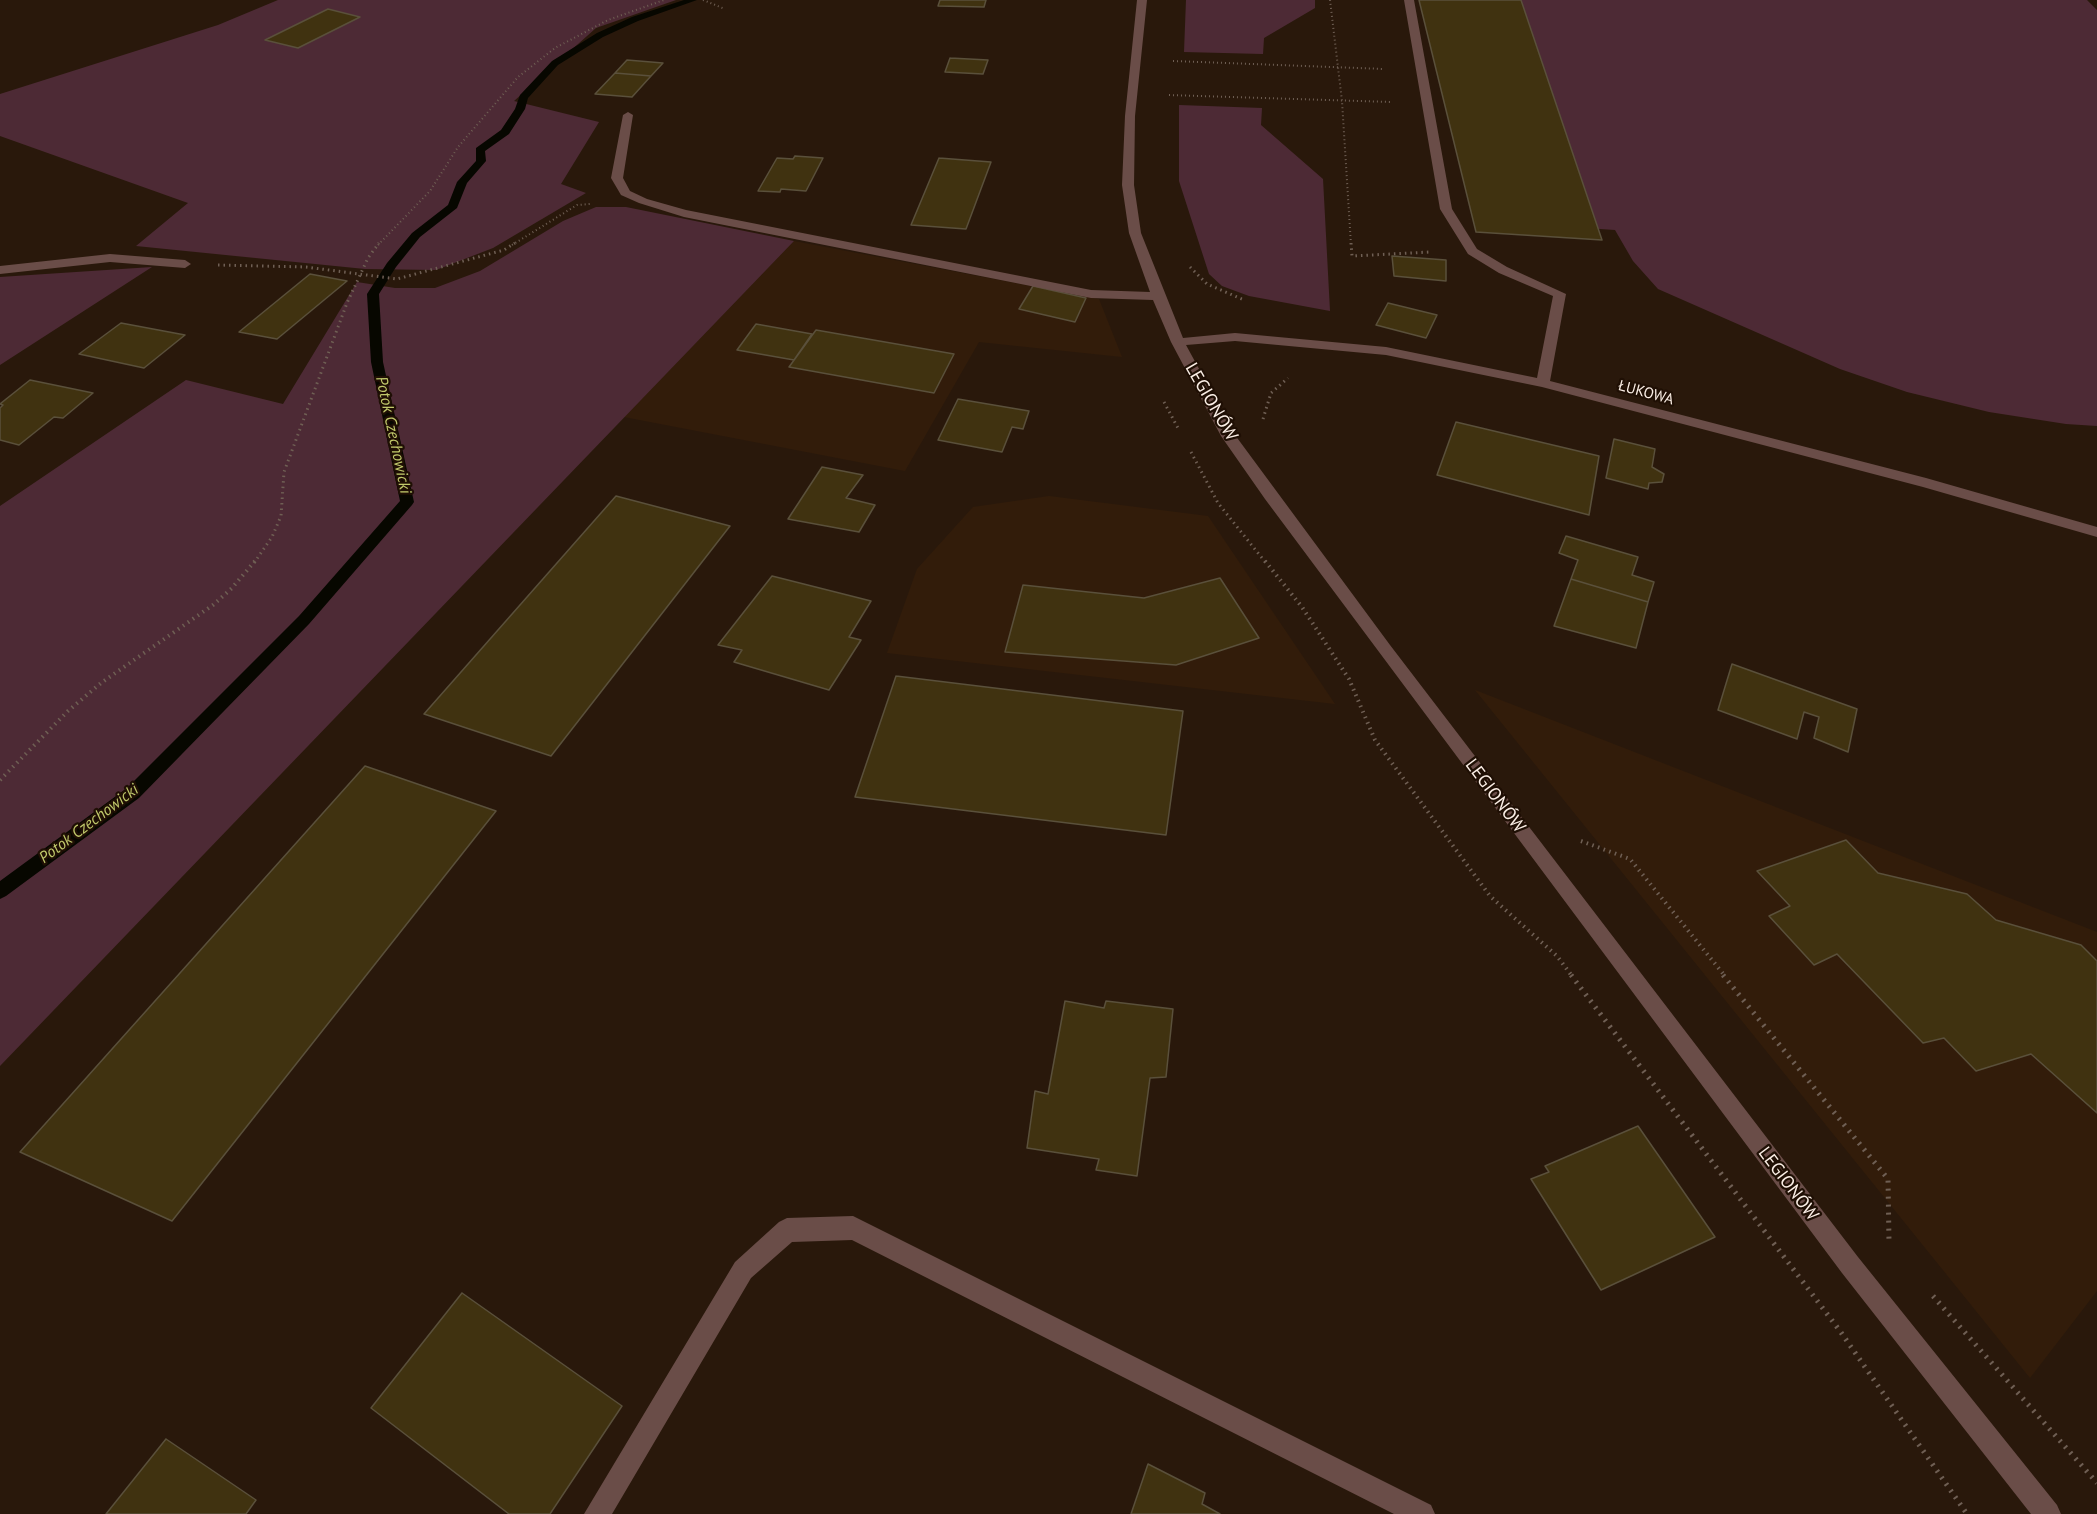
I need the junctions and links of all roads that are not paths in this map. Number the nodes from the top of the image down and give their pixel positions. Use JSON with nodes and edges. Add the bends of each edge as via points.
{"nodes":[{"id":1,"x":1142,"y":0,"type":"edge"},
{"id":2,"x":1409,"y":0,"type":"edge"},
{"id":3,"x":628,"y":115,"type":"dead end"},
{"id":4,"x":185,"y":264,"type":"road end"},
{"id":5,"x":0,"y":270,"type":"edge"},
{"id":6,"x":1158,"y":296,"type":"junction"},
{"id":7,"x":1178,"y":342,"type":"junction"},
{"id":8,"x":1544,"y":383,"type":"junction"},
{"id":9,"x":2097,"y":532,"type":"edge"},
{"id":10,"x":597,"y":1514,"type":"edge"},
{"id":11,"x":1422,"y":1514,"type":"edge"},
{"id":12,"x":2048,"y":1514,"type":"edge"}],
"edges":[{"from":1,"to":6,"type":"street","name":"LEGIONÓW","via":[[1130,116],[1128,185],[1135,233]]},
{"from":2,"to":8,"type":"street","via":[[1446,209],[1472,251],[1503,270],[1560,294]]},
{"from":3,"to":6,"type":"street","via":[[617,178],[625,194],[636,198],[684,213],[1091,294]]},
{"from":4,"to":5,"type":"street","via":[[110,258]]},
{"from":6,"to":7,"type":"street","name":"LEGIONÓW"},
{"from":7,"to":8,"type":"street","name":"ŁUKOWA","via":[[1235,337],[1386,351]]},
{"from":7,"to":12,"type":"street","name":"LEGIONÓW","via":[[1228,436],[1291,524],[1850,1265]]},
{"from":8,"to":9,"type":"street","name":"ŁUKOWA"},
{"from":10,"to":11,"type":"street","via":[[743,1270],[787,1230],[853,1228]]}]}
